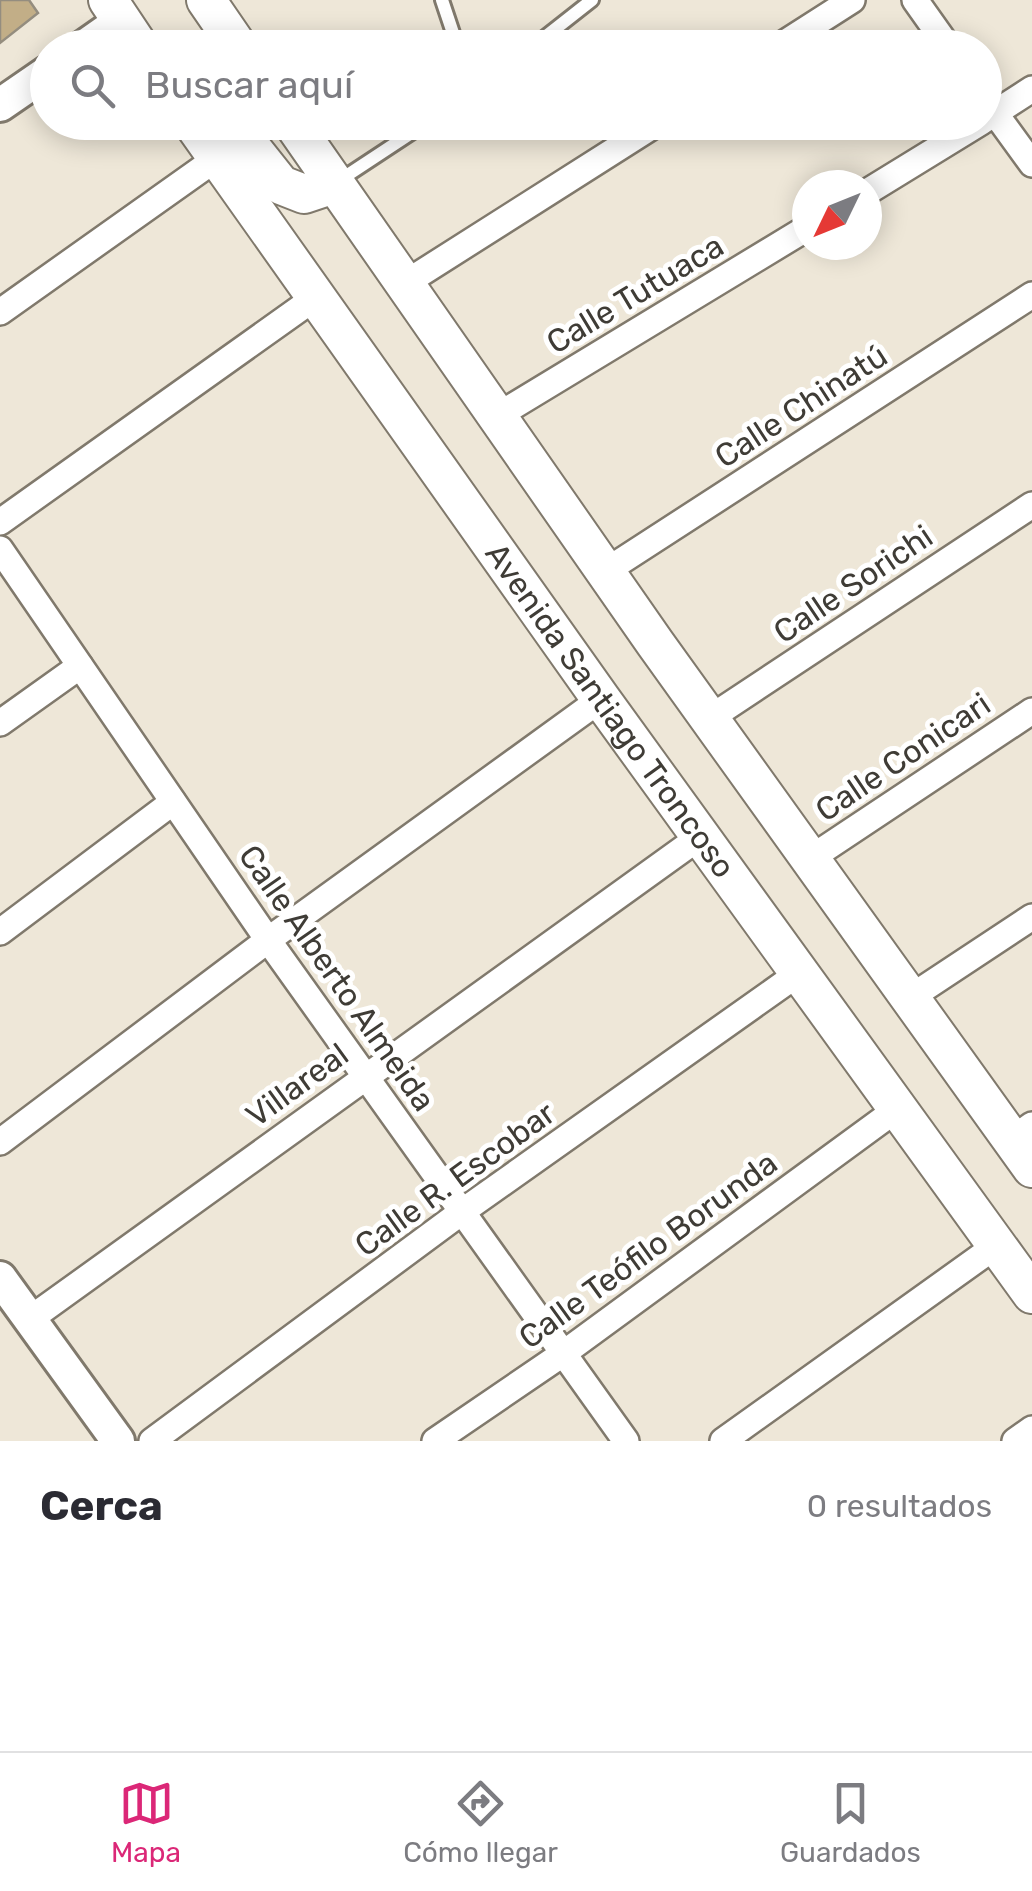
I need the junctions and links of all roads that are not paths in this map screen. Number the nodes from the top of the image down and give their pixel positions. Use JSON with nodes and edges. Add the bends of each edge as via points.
{"nodes":[{"id":1,"x":206,"y":0,"type":"edge"},
{"id":2,"x":442,"y":0,"type":"edge"},
{"id":3,"x":592,"y":0,"type":"edge"},
{"id":4,"x":852,"y":0,"type":"edge"},
{"id":5,"x":916,"y":0,"type":"edge"},
{"id":6,"x":227,"y":30,"type":"edge"},
{"id":7,"x":452,"y":30,"type":"edge"},
{"id":8,"x":554,"y":30,"type":"edge"},
{"id":9,"x":805,"y":30,"type":"edge"},
{"id":10,"x":937,"y":30,"type":"edge"},
{"id":11,"x":30,"y":84,"type":"edge"},
{"id":12,"x":1032,"y":89,"type":"edge"},
{"id":13,"x":0,"y":105,"type":"edge"},
{"id":14,"x":1002,"y":105,"type":"edge"},
{"id":15,"x":1002,"y":131,"type":"edge"},
{"id":16,"x":204,"y":140,"type":"edge"},
{"id":17,"x":246,"y":140,"type":"edge"},
{"id":18,"x":304,"y":140,"type":"edge"},
{"id":19,"x":401,"y":140,"type":"edge"},
{"id":20,"x":631,"y":140,"type":"edge"},
{"id":21,"x":945,"y":140,"type":"edge"},
{"id":22,"x":217,"y":158,"type":"junction"},
{"id":23,"x":1032,"y":164,"type":"edge"},
{"id":24,"x":882,"y":182,"type":"edge"},
{"id":25,"x":334,"y":184,"type":"junction"},
{"id":26,"x":792,"y":237,"type":"edge"},
{"id":27,"x":404,"y":284,"type":"junction"},
{"id":28,"x":1032,"y":294,"type":"edge"},
{"id":29,"x":316,"y":298,"type":"junction"},
{"id":30,"x":0,"y":312,"type":"edge"},
{"id":31,"x":497,"y":416,"type":"junction"},
{"id":32,"x":1032,"y":504,"type":"edge"},
{"id":33,"x":0,"y":522,"type":"edge"},
{"id":34,"x":0,"y":549,"type":"edge"},
{"id":35,"x":606,"y":572,"type":"junction"},
{"id":36,"x":80,"y":666,"type":"junction"},
{"id":37,"x":601,"y":699,"type":"junction"},
{"id":38,"x":1032,"y":711,"type":"edge"},
{"id":39,"x":710,"y":718,"type":"junction"},
{"id":40,"x":0,"y":723,"type":"edge"},
{"id":41,"x":173,"y":802,"type":"junction"},
{"id":42,"x":701,"y":836,"type":"junction"},
{"id":43,"x":811,"y":858,"type":"junction"},
{"id":44,"x":1032,"y":917,"type":"edge"},
{"id":45,"x":0,"y":932,"type":"edge"},
{"id":46,"x":268,"y":940,"type":"junction"},
{"id":47,"x":799,"y":973,"type":"junction"},
{"id":48,"x":911,"y":997,"type":"junction"},
{"id":49,"x":366,"y":1075,"type":"junction"},
{"id":50,"x":897,"y":1109,"type":"junction"},
{"id":51,"x":0,"y":1142,"type":"edge"},
{"id":52,"x":1025,"y":1144,"type":"edge"},
{"id":53,"x":464,"y":1211,"type":"junction"},
{"id":54,"x":997,"y":1245,"type":"junction"},
{"id":55,"x":0,"y":1278,"type":"edge"},
{"id":56,"x":1032,"y":1294,"type":"edge"},
{"id":57,"x":30,"y":1319,"type":"junction"},
{"id":58,"x":564,"y":1353,"type":"junction"},
{"id":59,"x":1032,"y":1429,"type":"edge"},
{"id":60,"x":118,"y":1441,"type":"edge"},
{"id":61,"x":152,"y":1441,"type":"edge"},
{"id":62,"x":435,"y":1441,"type":"edge"},
{"id":63,"x":626,"y":1441,"type":"edge"},
{"id":64,"x":723,"y":1441,"type":"edge"},
{"id":65,"x":1015,"y":1441,"type":"edge"}],
"edges":[{"from":1,"to":6,"type":"main road"},
{"from":2,"to":7,"type":"lane"},
{"from":3,"to":8,"type":"lane"},
{"from":4,"to":9,"type":"street"},
{"from":5,"to":10,"type":"street"},
{"from":11,"to":13,"type":"street"},
{"from":12,"to":14,"type":"street"},
{"from":15,"to":23,"type":"street"},
{"from":16,"to":22,"type":"main road","name":"Avenida Santiago Troncoso"},
{"from":17,"to":25,"type":"main road","via":[[281,186],[304,194]]},
{"from":18,"to":25,"type":"main road"},
{"from":19,"to":25,"type":"lane"},
{"from":20,"to":27,"type":"street"},
{"from":21,"to":24,"type":"street"},
{"from":22,"to":29,"type":"main road","name":"Avenida Santiago Troncoso"},
{"from":22,"to":30,"type":"street"},
{"from":25,"to":27,"type":"main road"},
{"from":26,"to":31,"type":"street","name":"Calle Tutuaca"},
{"from":27,"to":31,"type":"main road"},
{"from":28,"to":35,"type":"street","name":"Calle Chinatú"},
{"from":29,"to":33,"type":"street"},
{"from":29,"to":37,"type":"main road","name":"Avenida Santiago Troncoso"},
{"from":31,"to":35,"type":"main road"},
{"from":32,"to":39,"type":"street","name":"Calle Sorichi"},
{"from":34,"to":36,"type":"street","name":"Calle Alberto Almeida"},
{"from":35,"to":39,"type":"main road"},
{"from":36,"to":40,"type":"street"},
{"from":36,"to":41,"type":"street","name":"Calle Alberto Almeida"},
{"from":37,"to":42,"type":"main road","name":"Avenida Santiago Troncoso"},
{"from":37,"to":46,"type":"street"},
{"from":38,"to":43,"type":"street","name":"Calle Conicari"},
{"from":39,"to":43,"type":"main road"},
{"from":41,"to":45,"type":"street"},
{"from":41,"to":46,"type":"street","name":"Calle Alberto Almeida"},
{"from":42,"to":47,"type":"main road","name":"Avenida Santiago Troncoso"},
{"from":42,"to":49,"type":"street","name":"Villareal"},
{"from":43,"to":48,"type":"main road"},
{"from":44,"to":48,"type":"street"},
{"from":46,"to":49,"type":"street","name":"Calle Alberto Almeida"},
{"from":46,"to":51,"type":"street"},
{"from":47,"to":50,"type":"main road","name":"Avenida Santiago Troncoso"},
{"from":47,"to":53,"type":"street","name":"Calle R. Escobar"},
{"from":48,"to":52,"type":"main road"},
{"from":49,"to":53,"type":"street","name":"Calle Alberto Almeida"},
{"from":49,"to":57,"type":"street","name":"Villareal"},
{"from":50,"to":54,"type":"main road","name":"Avenida Santiago Troncoso"},
{"from":50,"to":58,"type":"street","name":"Calle Teófilo Borunda"},
{"from":53,"to":58,"type":"street","name":"Calle Alberto Almeida"},
{"from":53,"to":61,"type":"street","name":"Calle R. Escobar"},
{"from":54,"to":56,"type":"main road","name":"Avenida Santiago Troncoso"},
{"from":54,"to":64,"type":"street"},
{"from":55,"to":57,"type":"street"},
{"from":57,"to":60,"type":"street"},
{"from":58,"to":62,"type":"street","name":"Calle Teófilo Borunda"},
{"from":58,"to":63,"type":"street","name":"Calle Alberto Almeida"},
{"from":59,"to":65,"type":"street"}]}
